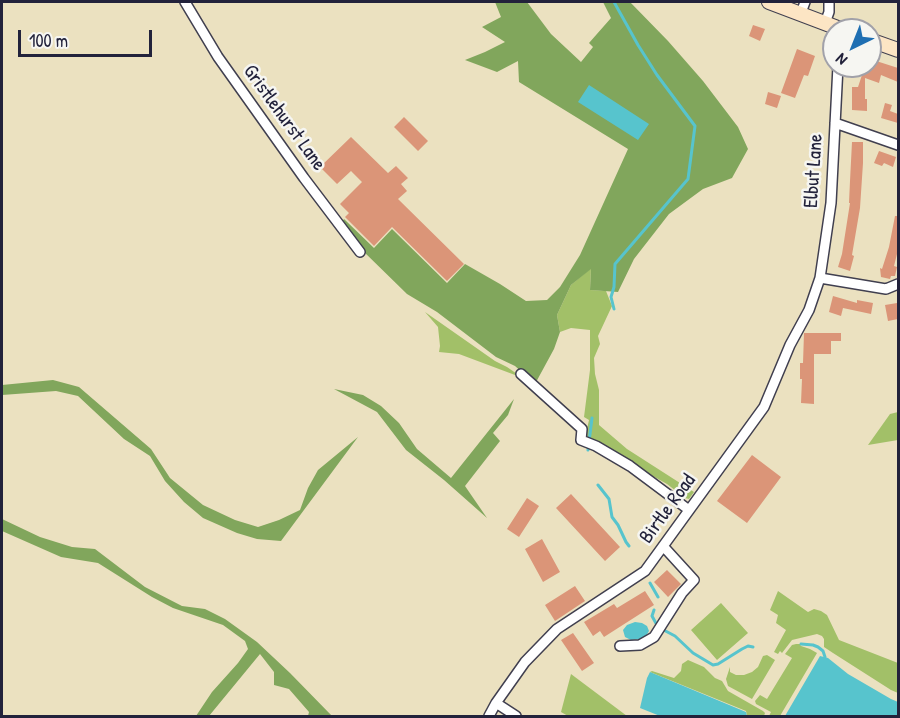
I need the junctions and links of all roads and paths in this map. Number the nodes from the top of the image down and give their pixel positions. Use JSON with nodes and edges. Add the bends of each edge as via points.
{"nodes":[{"id":1,"x":185,"y":2,"type":"edge"},
{"id":2,"x":769,"y":2,"type":"edge"},
{"id":3,"x":829,"y":2,"type":"edge"},
{"id":4,"x":803,"y":7,"type":"edge"},
{"id":5,"x":827,"y":18,"type":"edge"},
{"id":6,"x":822,"y":21,"type":"edge"},
{"id":7,"x":882,"y":44,"type":"edge"},
{"id":8,"x":898,"y":50,"type":"edge"},
{"id":9,"x":837,"y":78,"type":"edge"},
{"id":10,"x":835,"y":123,"type":"junction"},
{"id":11,"x":898,"y":145,"type":"edge"},
{"id":12,"x":360,"y":252,"type":"dead end"},
{"id":13,"x":820,"y":278,"type":"junction"},
{"id":14,"x":898,"y":284,"type":"edge"},
{"id":15,"x":521,"y":374,"type":"dead end"},
{"id":16,"x":689,"y":510,"type":"junction"},
{"id":17,"x":663,"y":546,"type":"junction"},
{"id":18,"x":620,"y":646,"type":"dead end"},
{"id":19,"x":496,"y":703,"type":"junction"},
{"id":20,"x":489,"y":717,"type":"edge"},
{"id":21,"x":516,"y":717,"type":"edge"}],
"edges":[{"from":1,"to":12,"type":"street","name":"Gristlehurst Lane","via":[[218,57]]},
{"from":2,"to":4,"type":"main road"},
{"from":3,"to":5,"type":"street"},
{"from":4,"to":6,"type":"main road"},
{"from":7,"to":8,"type":"main road"},
{"from":9,"to":10,"type":"street","name":"Elbut Lane"},
{"from":10,"to":11,"type":"street"},
{"from":10,"to":13,"type":"street","name":"Elbut Lane","via":[[831,203]]},
{"from":13,"to":14,"type":"street","via":[[886,289]]},
{"from":13,"to":16,"type":"street","name":"Birtle Road","via":[[764,407]]},
{"from":15,"to":16,"type":"street","via":[[582,429],[581,440],[630,466]]},
{"from":16,"to":17,"type":"street","name":"Birtle Road"},
{"from":17,"to":18,"type":"street","via":[[694,580],[681,593],[658,634],[640,645]]},
{"from":17,"to":19,"type":"street","name":"Birtle Road","via":[[645,571],[557,629],[525,662]]},
{"from":19,"to":20,"type":"street","name":"Birtle Road"},
{"from":19,"to":21,"type":"street"}]}
